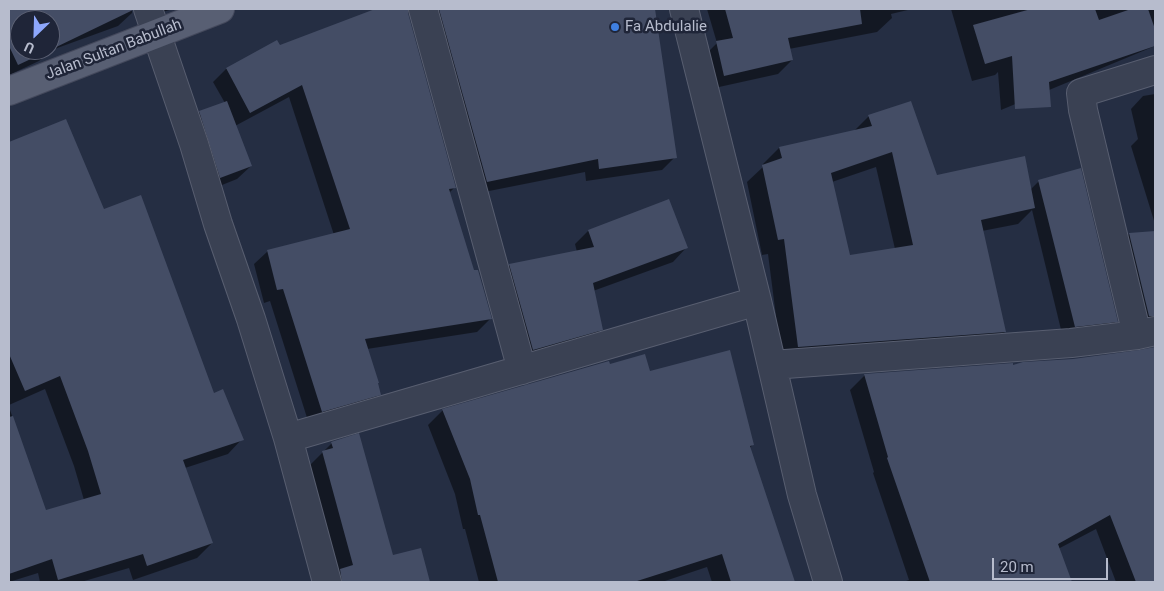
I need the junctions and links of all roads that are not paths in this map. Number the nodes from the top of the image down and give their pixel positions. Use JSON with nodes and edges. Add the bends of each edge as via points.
{"nodes":[{"id":1,"x":148,"y":9,"type":"edge"},
{"id":2,"x":220,"y":9,"type":"edge"},
{"id":3,"x":423,"y":9,"type":"edge"},
{"id":4,"x":684,"y":9,"type":"edge"},
{"id":5,"x":156,"y":34,"type":"junction"},
{"id":6,"x":1155,"y":70,"type":"edge"},
{"id":7,"x":9,"y":90,"type":"edge"},
{"id":8,"x":757,"y":302,"type":"junction"},
{"id":9,"x":1146,"y":333,"type":"edge"},
{"id":10,"x":772,"y":365,"type":"junction"},
{"id":11,"x":522,"y":370,"type":"junction"},
{"id":12,"x":288,"y":438,"type":"junction"},
{"id":13,"x":327,"y":582,"type":"edge"},
{"id":14,"x":828,"y":582,"type":"edge"}],
"edges":[{"from":1,"to":5,"type":"street"},
{"from":2,"to":5,"type":"main road","name":"Jalan Sultan Babullah"},
{"from":3,"to":11,"type":"street"},
{"from":4,"to":8,"type":"street"},
{"from":5,"to":7,"type":"main road","name":"Jalan Sultan Babullah"},
{"from":5,"to":12,"type":"street"},
{"from":6,"to":9,"type":"street","via":[[1081,93],[1083,110]]},
{"from":8,"to":10,"type":"street"},
{"from":8,"to":11,"type":"street"},
{"from":9,"to":10,"type":"street","via":[[1071,343]]},
{"from":10,"to":14,"type":"street","via":[[802,495]]},
{"from":11,"to":12,"type":"street"},
{"from":12,"to":13,"type":"street"}]}
